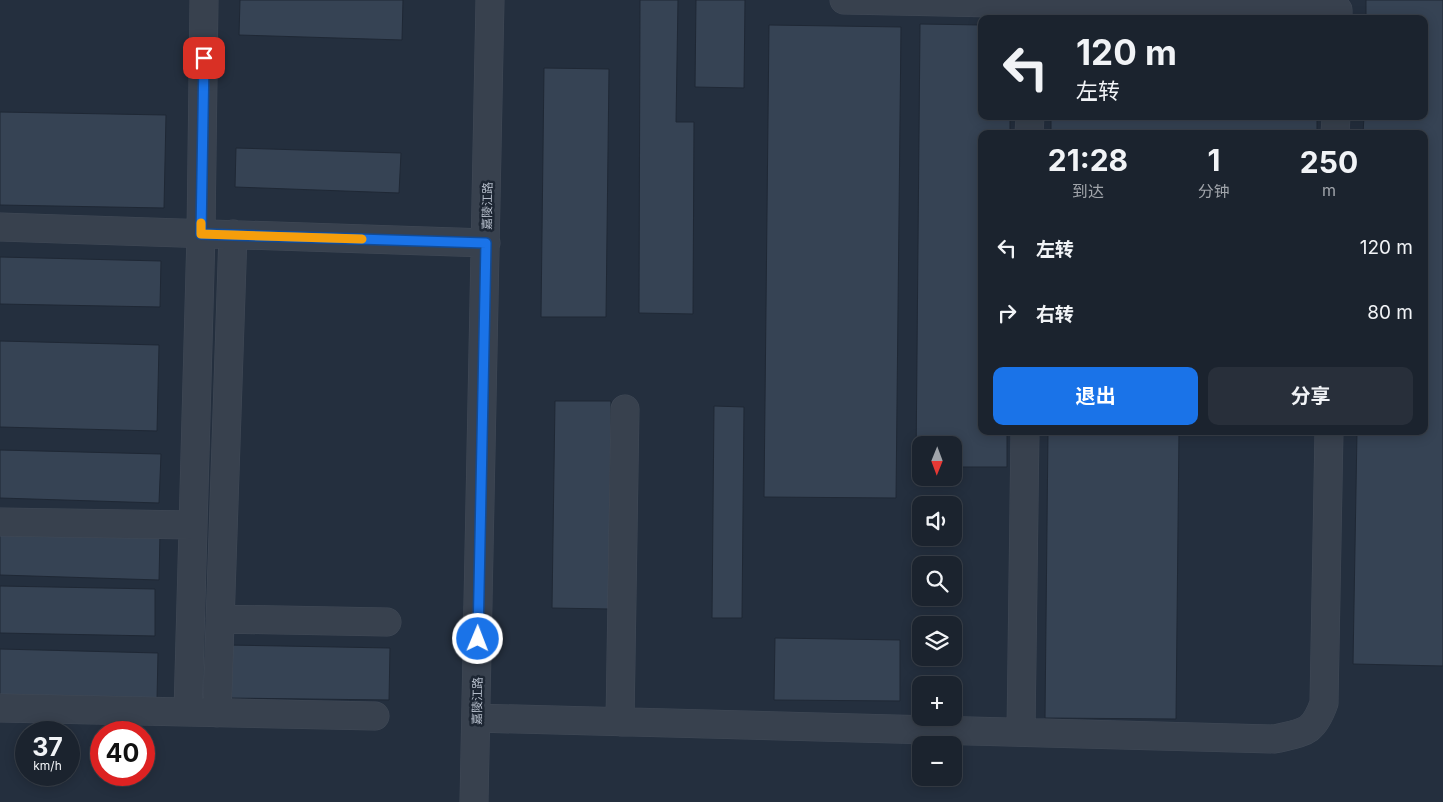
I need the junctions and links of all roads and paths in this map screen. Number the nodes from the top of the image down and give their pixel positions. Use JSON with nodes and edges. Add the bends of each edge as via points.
{"nodes":[{"id":1,"x":204,"y":0,"type":"edge"},
{"id":2,"x":490,"y":0,"type":"edge"},
{"id":3,"x":844,"y":0,"type":"edge"},
{"id":4,"x":1031,"y":8,"type":"edge"},
{"id":5,"x":1338,"y":15,"type":"edge"},
{"id":6,"x":0,"y":227,"type":"edge"},
{"id":7,"x":201,"y":234,"type":"junction"},
{"id":8,"x":233,"y":234,"type":"junction"},
{"id":9,"x":486,"y":243,"type":"junction"},
{"id":10,"x":625,"y":409,"type":"dead end"},
{"id":11,"x":1025,"y":435,"type":"edge"},
{"id":12,"x":1329,"y":435,"type":"edge"},
{"id":13,"x":0,"y":522,"type":"edge"},
{"id":14,"x":193,"y":525,"type":"junction"},
{"id":15,"x":220,"y":619,"type":"junction"},
{"id":16,"x":387,"y":622,"type":"dead end"},
{"id":17,"x":0,"y":708,"type":"edge"},
{"id":18,"x":188,"y":712,"type":"junction"},
{"id":19,"x":217,"y":713,"type":"junction"},
{"id":20,"x":375,"y":716,"type":"dead end"},
{"id":21,"x":476,"y":718,"type":"junction"},
{"id":22,"x":620,"y":722,"type":"junction"},
{"id":23,"x":1021,"y":732,"type":"junction"},
{"id":24,"x":474,"y":802,"type":"edge"}],
"edges":[{"from":1,"to":7,"type":"street"},
{"from":2,"to":9,"type":"street","name":"嘉陵江路"},
{"from":3,"to":4,"type":"street"},
{"from":4,"to":5,"type":"street","via":[[1338,10]]},
{"from":6,"to":7,"type":"street"},
{"from":7,"to":8,"type":"street"},
{"from":7,"to":14,"type":"street"},
{"from":8,"to":9,"type":"street"},
{"from":8,"to":15,"type":"street"},
{"from":9,"to":21,"type":"street","name":"嘉陵江路"},
{"from":10,"to":22,"type":"street"},
{"from":11,"to":23,"type":"street"},
{"from":12,"to":23,"type":"street","via":[[1324,703],[1318,719],[1305,732],[1275,739]]},
{"from":13,"to":14,"type":"street"},
{"from":14,"to":18,"type":"street"},
{"from":15,"to":16,"type":"street"},
{"from":15,"to":19,"type":"street"},
{"from":17,"to":18,"type":"street"},
{"from":18,"to":19,"type":"street"},
{"from":19,"to":20,"type":"street"},
{"from":21,"to":22,"type":"street"},
{"from":21,"to":24,"type":"street","name":"嘉陵江路"},
{"from":22,"to":23,"type":"street"}]}
